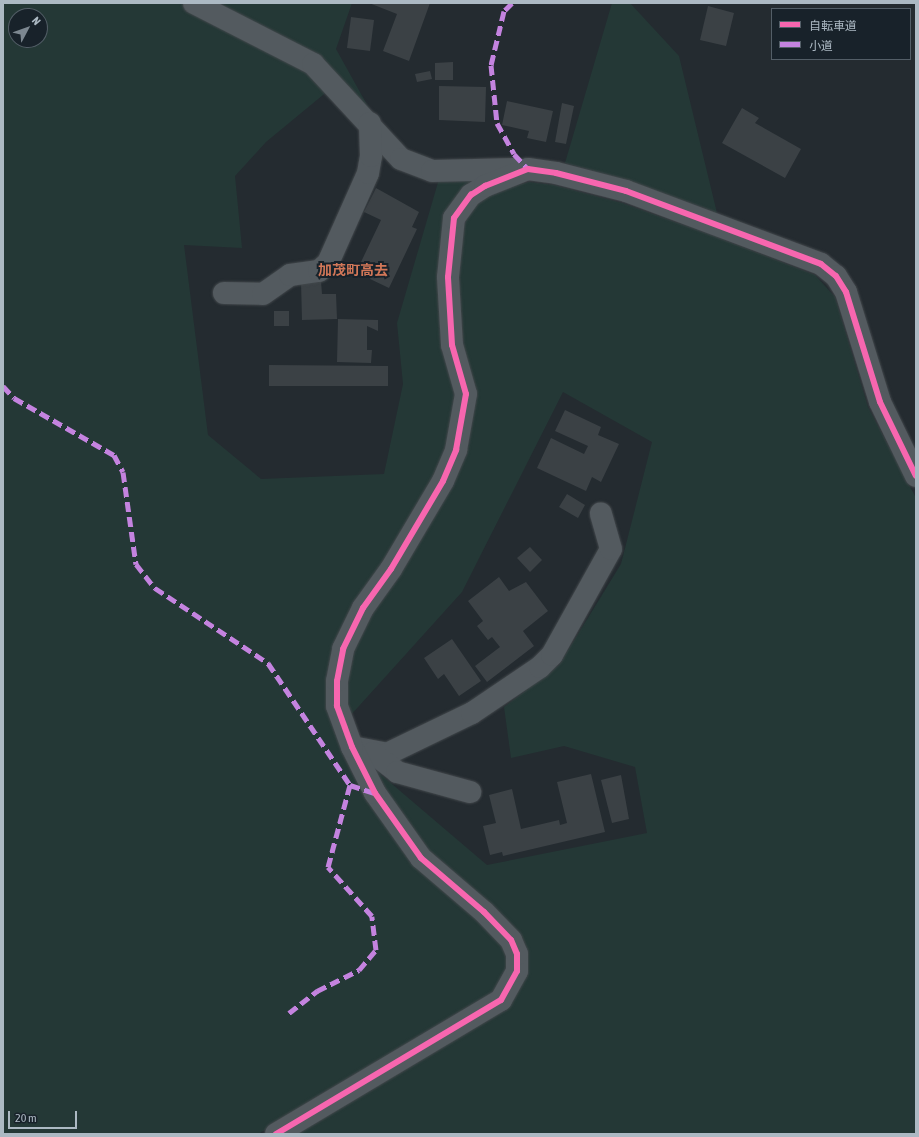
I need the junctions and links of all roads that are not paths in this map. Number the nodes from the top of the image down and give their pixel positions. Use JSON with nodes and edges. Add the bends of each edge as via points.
{"nodes":[{"id":1,"x":194,"y":3,"type":"edge"},
{"id":2,"x":370,"y":123,"type":"junction"},
{"id":3,"x":528,"y":169,"type":"junction"},
{"id":4,"x":224,"y":293,"type":"dead end"},
{"id":5,"x":916,"y":476,"type":"edge"},
{"id":6,"x":601,"y":513,"type":"dead end"},
{"id":7,"x":362,"y":750,"type":"junction"},
{"id":8,"x":470,"y":792,"type":"dead end"},
{"id":9,"x":276,"y":1134,"type":"edge"}],
"edges":[{"from":1,"to":2,"type":"street","via":[[313,64]]},
{"from":2,"to":3,"type":"street","via":[[401,159],[432,171]]},
{"from":2,"to":4,"type":"street","via":[[371,156],[368,173],[328,263],[319,271],[290,275],[263,294]]},
{"from":3,"to":5,"type":"street","via":[[626,191],[821,264],[836,276],[846,292],[880,402]]},
{"from":3,"to":7,"type":"street","via":[[485,186],[471,195],[454,218],[448,277],[452,345],[466,394],[456,450],[442,481],[391,568],[363,608],[343,649],[337,681],[337,706]]},
{"from":6,"to":7,"type":"street","via":[[610,550],[552,655],[540,667],[472,714],[387,754]]},
{"from":7,"to":8,"type":"street","via":[[397,772]]},
{"from":7,"to":9,"type":"street","via":[[375,793],[421,858],[484,912],[511,940],[517,954],[517,971],[501,1000]]}]}
